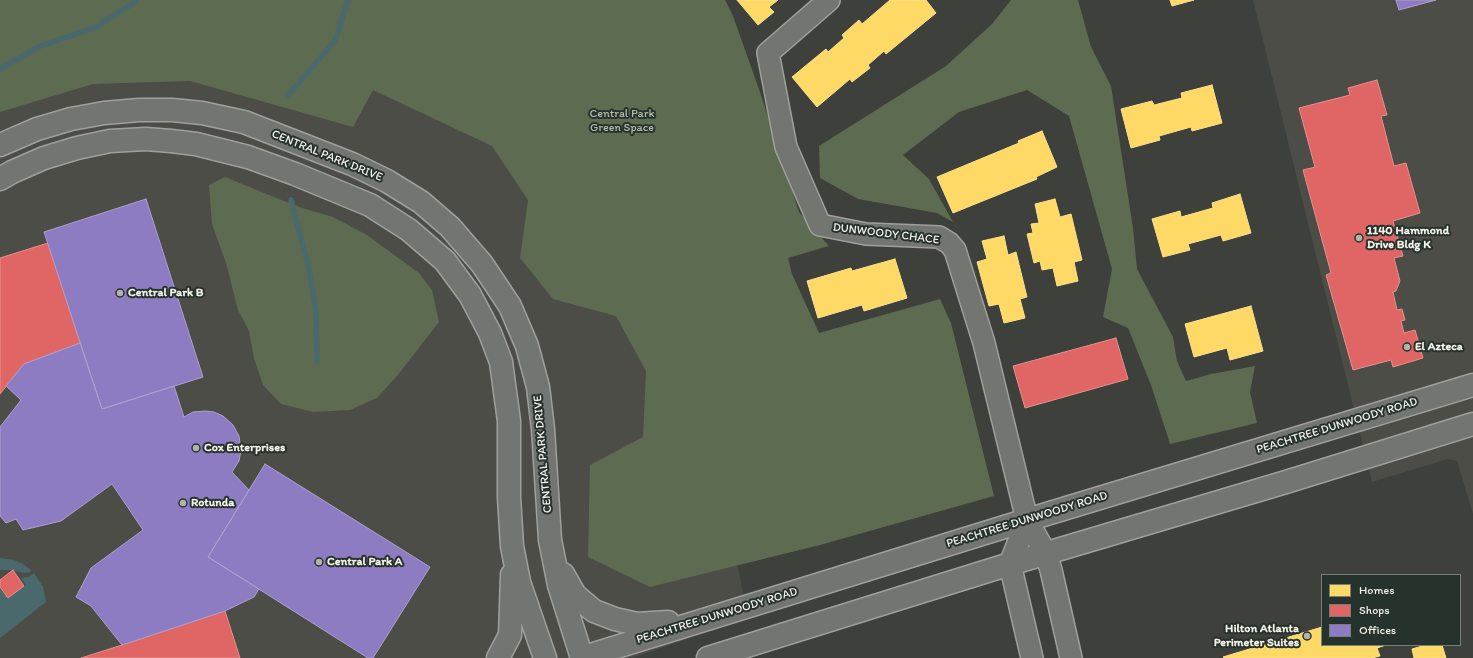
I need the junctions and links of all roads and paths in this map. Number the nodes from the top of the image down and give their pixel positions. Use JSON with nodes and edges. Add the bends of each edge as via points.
{"nodes":[{"id":1,"x":829,"y":0,"type":"edge"},
{"id":2,"x":0,"y":145,"type":"edge"},
{"id":3,"x":0,"y":179,"type":"edge"},
{"id":4,"x":1473,"y":385,"type":"edge"},
{"id":5,"x":1473,"y":424,"type":"edge"},
{"id":6,"x":1027,"y":520,"type":"junction"},
{"id":7,"x":550,"y":540,"type":"junction"},
{"id":8,"x":512,"y":546,"type":"junction"},
{"id":9,"x":1046,"y":554,"type":"junction"},
{"id":10,"x":1010,"y":564,"type":"junction"},
{"id":11,"x":698,"y":621,"type":"junction"},
{"id":12,"x":498,"y":658,"type":"edge"},
{"id":13,"x":545,"y":658,"type":"edge"},
{"id":14,"x":581,"y":658,"type":"edge"},
{"id":15,"x":708,"y":658,"type":"edge"},
{"id":16,"x":1032,"y":658,"type":"edge"},
{"id":17,"x":1071,"y":658,"type":"edge"}],
"edges":[{"from":1,"to":6,"type":"street","name":"DUNWOODY CHACE","via":[[768,53],[786,147],[820,225],[866,234],[939,237],[955,250],[984,343]]},
{"from":2,"to":7,"type":"main road","name":"CENTRAL PARK DRIVE","via":[[37,129],[71,119],[139,110],[202,113],[244,122],[352,164],[421,202],[450,227],[482,264],[510,306],[527,346],[538,387],[543,429]]},
{"from":3,"to":8,"type":"main road","via":[[44,158],[110,141],[146,139],[196,144],[248,156],[295,174],[370,205],[409,230],[445,261],[470,295],[490,333],[501,362],[509,421]]},
{"from":4,"to":6,"type":"main road","name":"PEACHTREE DUNWOODY ROAD"},
{"from":5,"to":9,"type":"main road"},
{"from":6,"to":9,"type":"street","name":"DUNWOODY CHACE"},
{"from":6,"to":10,"type":"street"},
{"from":6,"to":11,"type":"main road","name":"PEACHTREE DUNWOODY ROAD"},
{"from":7,"to":11,"type":"main road","via":[[568,584],[575,595],[594,611],[615,620],[637,624]]},
{"from":7,"to":14,"type":"main road","name":"CENTRAL PARK DRIVE","via":[[559,585]]},
{"from":8,"to":12,"type":"main road","via":[[510,635]]},
{"from":8,"to":13,"type":"main road","via":[[519,582]]},
{"from":9,"to":10,"type":"main road"},
{"from":9,"to":17,"type":"street","name":"DUNWOODY CHACE"},
{"from":10,"to":15,"type":"main road"},
{"from":10,"to":16,"type":"street"},
{"from":11,"to":14,"type":"main road","name":"PEACHTREE DUNWOODY ROAD"}]}
